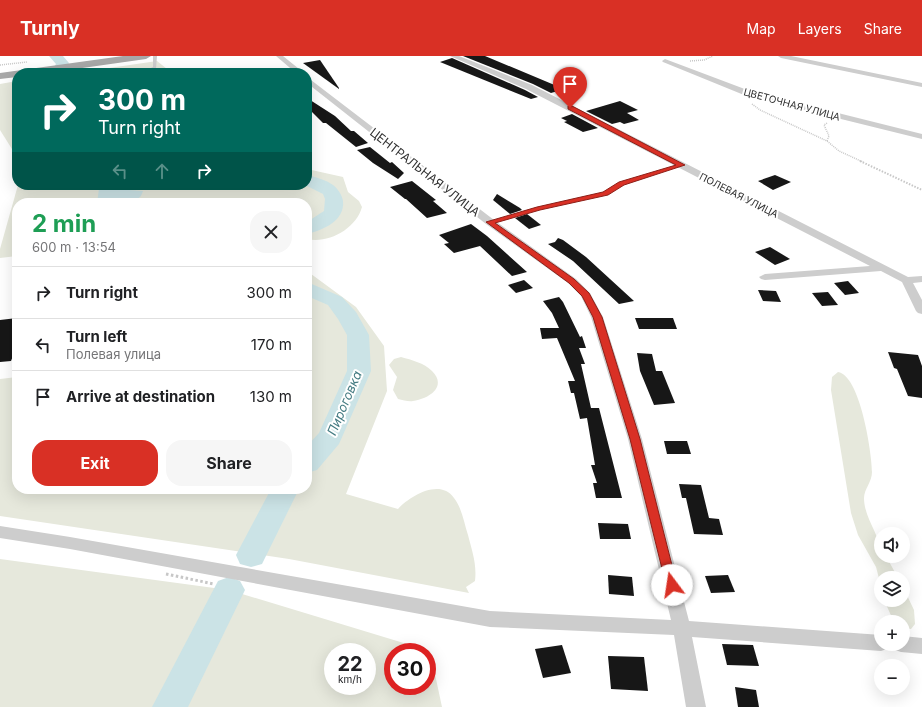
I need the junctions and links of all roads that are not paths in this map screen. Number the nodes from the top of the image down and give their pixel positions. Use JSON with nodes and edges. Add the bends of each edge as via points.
{"nodes":[{"id":1,"x":146,"y":56,"type":"edge"},
{"id":2,"x":155,"y":56,"type":"edge"},
{"id":3,"x":279,"y":56,"type":"edge"},
{"id":4,"x":453,"y":56,"type":"edge"},
{"id":5,"x":781,"y":56,"type":"edge"},
{"id":6,"x":665,"y":60,"type":"dead end"},
{"id":7,"x":57,"y":68,"type":"edge"},
{"id":8,"x":155,"y":68,"type":"edge"},
{"id":9,"x":294,"y":68,"type":"edge"},
{"id":10,"x":12,"y":75,"type":"edge"},
{"id":11,"x":0,"y":76,"type":"edge"},
{"id":12,"x":312,"y":83,"type":"edge"},
{"id":13,"x":922,"y":85,"type":"edge"},
{"id":14,"x":922,"y":138,"type":"edge"},
{"id":15,"x":681,"y":165,"type":"junction"},
{"id":16,"x":490,"y":222,"type":"junction"},
{"id":17,"x":883,"y":268,"type":"junction"},
{"id":18,"x":764,"y":277,"type":"dead end"},
{"id":19,"x":922,"y":279,"type":"edge"},
{"id":20,"x":906,"y":280,"type":"junction"},
{"id":21,"x":922,"y":311,"type":"edge"},
{"id":22,"x":0,"y":532,"type":"edge"},
{"id":23,"x":682,"y":628,"type":"junction"},
{"id":24,"x":874,"y":642,"type":"edge"},
{"id":25,"x":910,"y":645,"type":"edge"},
{"id":26,"x":922,"y":646,"type":"edge"},
{"id":27,"x":696,"y":707,"type":"edge"}],
"edges":[{"from":1,"to":7,"type":"main road"},
{"from":2,"to":8,"type":"lane"},
{"from":3,"to":9,"type":"street"},
{"from":4,"to":15,"type":"street","name":"ПОЛЕВАЯ УЛИЦА","via":[[529,87]]},
{"from":5,"to":13,"type":"street"},
{"from":6,"to":14,"type":"street","name":"ЦВЕТОЧНАЯ УЛИЦА","via":[[742,91]]},
{"from":10,"to":11,"type":"main road"},
{"from":12,"to":16,"type":"street","name":"ЦЕНТРАЛЬНАЯ УЛИЦА"},
{"from":15,"to":16,"type":"lane","via":[[621,184],[605,193]]},
{"from":15,"to":17,"type":"street","name":"ПОЛЕВАЯ УЛИЦА"},
{"from":16,"to":23,"type":"street","name":"ЦЕНТРАЛЬНАЯ УЛИЦА","via":[[572,281],[586,295],[598,317],[635,439]]},
{"from":17,"to":18,"type":"street"},
{"from":17,"to":20,"type":"street","name":"ПОЛЕВАЯ УЛИЦА"},
{"from":19,"to":20,"type":"street"},
{"from":20,"to":21,"type":"street"},
{"from":22,"to":23,"type":"street","via":[[490,619]]},
{"from":23,"to":24,"type":"street"},
{"from":23,"to":27,"type":"street","name":"ЦЕНТРАЛЬНАЯ УЛИЦА"},
{"from":25,"to":26,"type":"street"}]}
